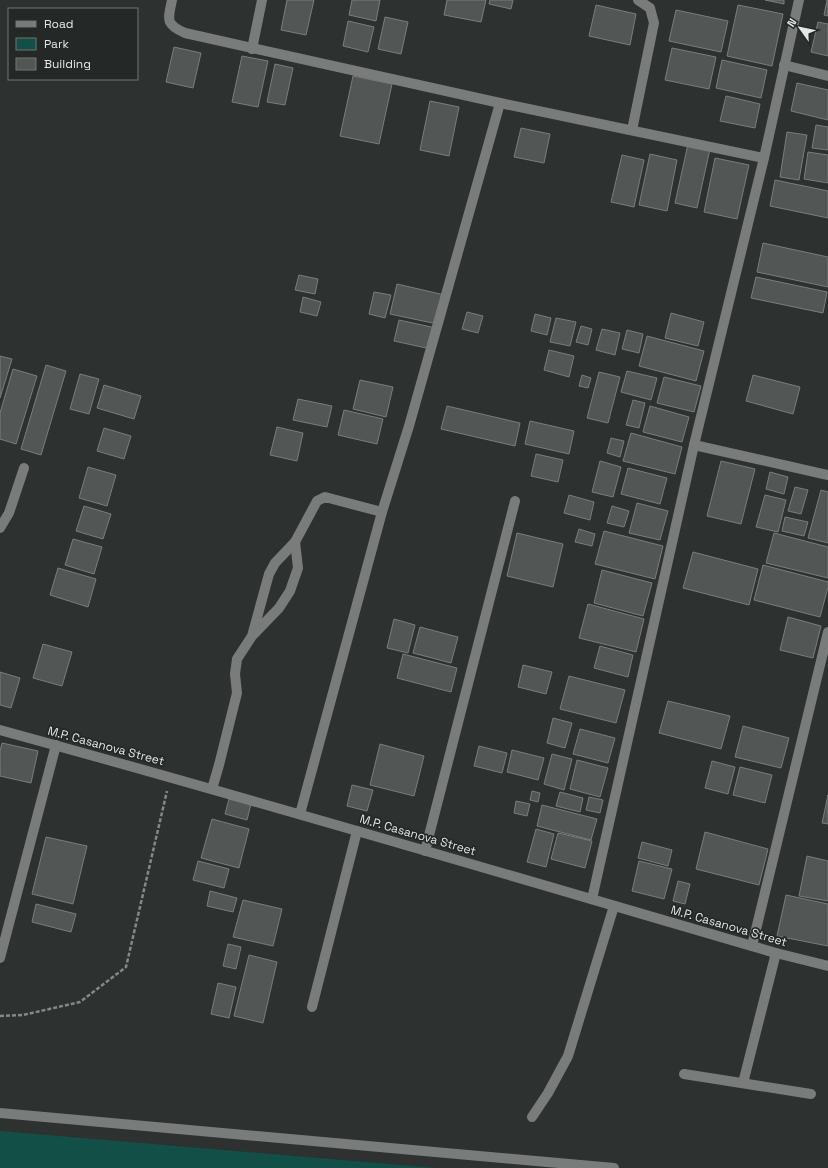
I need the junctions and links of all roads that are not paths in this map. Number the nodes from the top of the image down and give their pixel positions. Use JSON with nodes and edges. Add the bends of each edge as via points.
{"nodes":[{"id":1,"x":172,"y":0,"type":"edge"},
{"id":2,"x":262,"y":0,"type":"edge"},
{"id":3,"x":638,"y":0,"type":"edge"},
{"id":4,"x":799,"y":0,"type":"edge"},
{"id":5,"x":252,"y":49,"type":"junction"},
{"id":6,"x":784,"y":65,"type":"junction"},
{"id":7,"x":828,"y":76,"type":"edge"},
{"id":8,"x":500,"y":103,"type":"junction"},
{"id":9,"x":632,"y":130,"type":"junction"},
{"id":10,"x":764,"y":158,"type":"junction"},
{"id":11,"x":694,"y":445,"type":"junction"},
{"id":12,"x":24,"y":468,"type":"dead end"},
{"id":13,"x":828,"y":475,"type":"edge"},
{"id":14,"x":515,"y":501,"type":"dead end"},
{"id":15,"x":382,"y":512,"type":"junction"},
{"id":16,"x":0,"y":528,"type":"edge"},
{"id":17,"x":296,"y":542,"type":"junction"},
{"id":18,"x":828,"y":632,"type":"edge"},
{"id":19,"x":252,"y":636,"type":"junction"},
{"id":20,"x":0,"y":730,"type":"edge"},
{"id":21,"x":56,"y":745,"type":"junction"},
{"id":22,"x":212,"y":789,"type":"junction"},
{"id":23,"x":300,"y":814,"type":"junction"},
{"id":24,"x":357,"y":830,"type":"junction"},
{"id":25,"x":425,"y":851,"type":"junction"},
{"id":26,"x":592,"y":899,"type":"junction"},
{"id":27,"x":614,"y":906,"type":"junction"},
{"id":28,"x":752,"y":946,"type":"junction"},
{"id":29,"x":776,"y":954,"type":"junction"},
{"id":30,"x":0,"y":958,"type":"edge"},
{"id":31,"x":828,"y":966,"type":"edge"},
{"id":32,"x":312,"y":1007,"type":"dead end"},
{"id":33,"x":684,"y":1074,"type":"dead end"},
{"id":34,"x":743,"y":1083,"type":"junction"},
{"id":35,"x":811,"y":1094,"type":"dead end"},
{"id":36,"x":0,"y":1113,"type":"edge"},
{"id":37,"x":532,"y":1117,"type":"dead end"},
{"id":38,"x":614,"y":1168,"type":"edge"}],
"edges":[{"from":1,"to":5,"type":"street","via":[[168,18],[173,27],[185,33]]},
{"from":2,"to":5,"type":"street"},
{"from":3,"to":9,"type":"street","via":[[650,8],[654,23]]},
{"from":4,"to":6,"type":"street"},
{"from":5,"to":8,"type":"street"},
{"from":6,"to":7,"type":"street"},
{"from":6,"to":10,"type":"street"},
{"from":8,"to":9,"type":"street"},
{"from":8,"to":15,"type":"street","via":[[411,419]]},
{"from":9,"to":10,"type":"street"},
{"from":10,"to":11,"type":"street"},
{"from":11,"to":13,"type":"street"},
{"from":11,"to":26,"type":"street"},
{"from":12,"to":16,"type":"street","via":[[9,513]]},
{"from":14,"to":25,"type":"street"},
{"from":15,"to":17,"type":"street","via":[[325,497],[317,501]]},
{"from":15,"to":23,"type":"street"},
{"from":17,"to":19,"type":"street","via":[[275,563],[269,574]]},
{"from":17,"to":19,"type":"street","via":[[298,568],[290,591],[279,608]]},
{"from":18,"to":28,"type":"street"},
{"from":19,"to":22,"type":"street","via":[[237,659],[237,693]]},
{"from":20,"to":21,"type":"street","name":"M.P. Casanova Street"},
{"from":21,"to":22,"type":"street","name":"M.P. Casanova Street"},
{"from":21,"to":30,"type":"street"},
{"from":22,"to":23,"type":"street","name":"M.P. Casanova Street"},
{"from":23,"to":24,"type":"street","name":"M.P. Casanova Street"},
{"from":24,"to":25,"type":"street","name":"M.P. Casanova Street"},
{"from":24,"to":32,"type":"street"},
{"from":25,"to":26,"type":"street","name":"M.P. Casanova Street"},
{"from":26,"to":27,"type":"street","name":"M.P. Casanova Street"},
{"from":27,"to":28,"type":"street","name":"M.P. Casanova Street"},
{"from":27,"to":37,"type":"street","via":[[568,1056]]},
{"from":28,"to":29,"type":"street","name":"M.P. Casanova Street"},
{"from":29,"to":31,"type":"street","name":"M.P. Casanova Street"},
{"from":29,"to":34,"type":"street"},
{"from":33,"to":34,"type":"street"},
{"from":34,"to":35,"type":"street"},
{"from":36,"to":38,"type":"street"}]}
